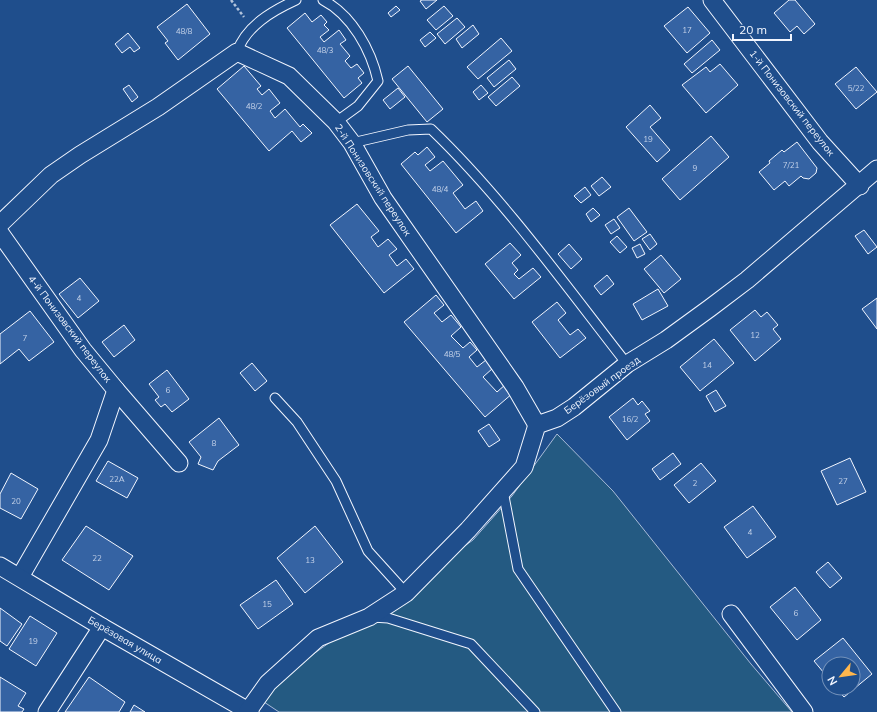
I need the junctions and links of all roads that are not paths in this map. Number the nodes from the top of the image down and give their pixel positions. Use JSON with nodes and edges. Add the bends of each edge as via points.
{"nodes":[{"id":1,"x":296,"y":0,"type":"edge"},
{"id":2,"x":323,"y":0,"type":"edge"},
{"id":3,"x":712,"y":0,"type":"edge"},
{"id":4,"x":237,"y":52,"type":"junction"},
{"id":5,"x":336,"y":122,"type":"junction"},
{"id":6,"x":352,"y":143,"type":"junction"},
{"id":7,"x":877,"y":169,"type":"edge"},
{"id":8,"x":860,"y":186,"type":"junction"},
{"id":9,"x":0,"y":224,"type":"edge"},
{"id":10,"x":0,"y":233,"type":"edge"},
{"id":11,"x":627,"y":364,"type":"junction"},
{"id":12,"x":116,"y":390,"type":"junction"},
{"id":13,"x":275,"y":398,"type":"dead end"},
{"id":14,"x":537,"y":425,"type":"junction"},
{"id":15,"x":179,"y":463,"type":"dead end"},
{"id":16,"x":503,"y":491,"type":"junction"},
{"id":17,"x":0,"y":566,"type":"edge"},
{"id":18,"x":20,"y":577,"type":"junction"},
{"id":19,"x":406,"y":592,"type":"junction"},
{"id":20,"x":731,"y":614,"type":"dead end"},
{"id":21,"x":369,"y":617,"type":"junction"},
{"id":22,"x":102,"y":627,"type":"junction"},
{"id":23,"x":249,"y":711,"type":"edge"},
{"id":24,"x":47,"y":712,"type":"edge"},
{"id":25,"x":535,"y":712,"type":"edge"},
{"id":26,"x":616,"y":712,"type":"edge"},
{"id":27,"x":804,"y":712,"type":"edge"}],
"edges":[{"from":1,"to":4,"type":"lane","via":[[252,27],[241,39]]},
{"from":2,"to":5,"type":"lane","via":[[344,16],[368,49],[378,81],[358,106]]},
{"from":3,"to":8,"type":"street","name":"1-й Понизовский переулок","via":[[820,142]]},
{"from":4,"to":5,"type":"street","name":"2-й Понизовский переулок","via":[[289,76]]},
{"from":4,"to":9,"type":"street","via":[[158,107],[51,175]]},
{"from":5,"to":6,"type":"street","name":"2-й Понизовский переулок"},
{"from":6,"to":11,"type":"lane","via":[[408,130],[431,129],[465,161]]},
{"from":6,"to":14,"type":"street","name":"2-й Понизовский переулок","via":[[383,198],[515,387]]},
{"from":7,"to":8,"type":"street","name":"Берёзовый проезд"},
{"from":8,"to":11,"type":"street","name":"Берёзовый проезд","via":[[747,280],[666,340]]},
{"from":10,"to":12,"type":"street","name":"4-й Понизовский переулок","via":[[83,350]]},
{"from":11,"to":14,"type":"street","name":"Берёзовый проезд","via":[[574,407],[557,418]]},
{"from":12,"to":15,"type":"street"},
{"from":12,"to":18,"type":"street","name":"4-й Понизовский переулок","via":[[99,440]]},
{"from":13,"to":19,"type":"lane","via":[[297,422],[336,481],[368,551]]},
{"from":14,"to":16,"type":"street","via":[[524,467]]},
{"from":16,"to":19,"type":"street"},
{"from":16,"to":26,"type":"lane","via":[[518,570]]},
{"from":17,"to":18,"type":"street","name":"Берёзовая улица"},
{"from":18,"to":22,"type":"street","name":"Берёзовая улица"},
{"from":19,"to":21,"type":"street"},
{"from":20,"to":27,"type":"street"},
{"from":21,"to":23,"type":"street","via":[[318,638],[268,683]]},
{"from":21,"to":25,"type":"lane","via":[[388,618],[471,644]]},
{"from":22,"to":23,"type":"street","name":"Берёзовая улица"},
{"from":22,"to":24,"type":"street"}]}
